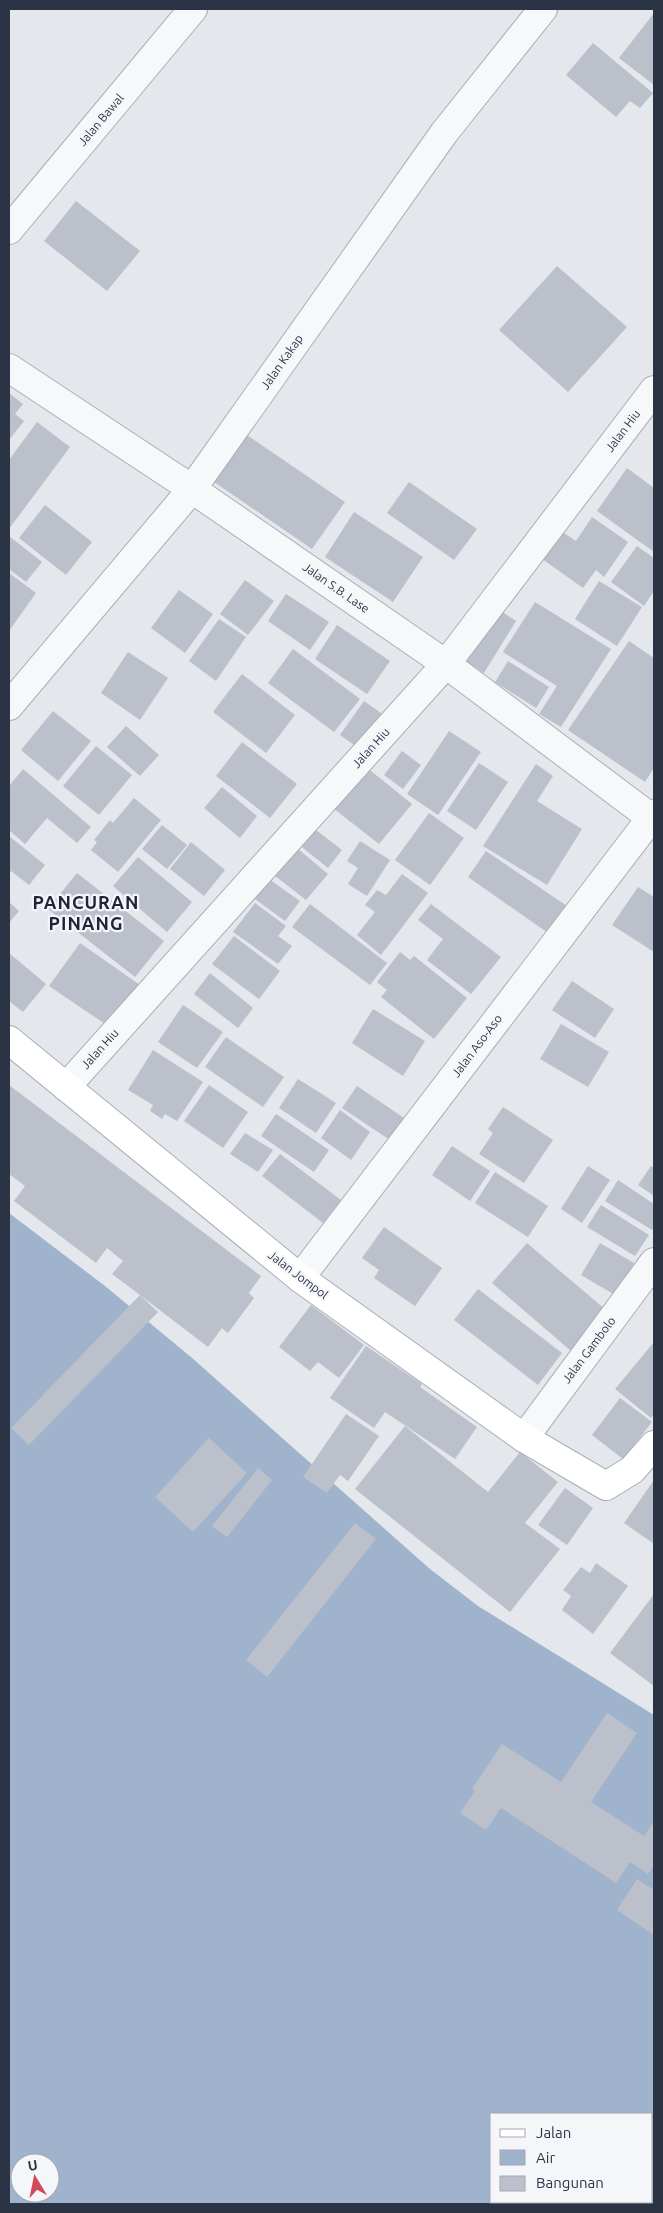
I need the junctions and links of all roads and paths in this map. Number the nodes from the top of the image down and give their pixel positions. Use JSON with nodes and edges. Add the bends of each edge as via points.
{"nodes":[{"id":1,"x":193,"y":9,"type":"edge"},
{"id":2,"x":543,"y":9,"type":"edge"},
{"id":3,"x":9,"y":230,"type":"edge"},
{"id":4,"x":9,"y":368,"type":"edge"},
{"id":5,"x":654,"y":390,"type":"edge"},
{"id":6,"x":192,"y":489,"type":"junction"},
{"id":7,"x":446,"y":664,"type":"junction"},
{"id":8,"x":9,"y":706,"type":"edge"},
{"id":9,"x":653,"y":817,"type":"edge"},
{"id":10,"x":9,"y":1040,"type":"edge"},
{"id":11,"x":66,"y":1087,"type":"junction"},
{"id":12,"x":654,"y":1262,"type":"edge"},
{"id":13,"x":300,"y":1278,"type":"junction"},
{"id":14,"x":524,"y":1438,"type":"junction"},
{"id":15,"x":654,"y":1445,"type":"edge"}],
"edges":[{"from":1,"to":3,"type":"street","name":"Jalan Bawal"},
{"from":2,"to":6,"type":"street","name":"Jalan Kakap","via":[[444,133]]},
{"from":4,"to":6,"type":"street","name":"Jalan S.B. Lase"},
{"from":5,"to":7,"type":"street","name":"Jalan Hiu"},
{"from":6,"to":7,"type":"street","name":"Jalan S.B. Lase"},
{"from":6,"to":8,"type":"street","name":"Jalan Kakap"},
{"from":7,"to":9,"type":"street","name":"Jalan S.B. Lase"},
{"from":7,"to":11,"type":"street","name":"Jalan Hiu"},
{"from":9,"to":13,"type":"street","name":"Jalan Aso-Aso"},
{"from":10,"to":11,"type":"street","name":"Jalan Jompol"},
{"from":11,"to":13,"type":"street","name":"Jalan Jompol"},
{"from":12,"to":14,"type":"street","name":"Jalan Gambolo"},
{"from":13,"to":14,"type":"street","name":"Jalan Jompol"},
{"from":14,"to":15,"type":"street","name":"Jalan Jompol","via":[[606,1486],[632,1470]]}]}
